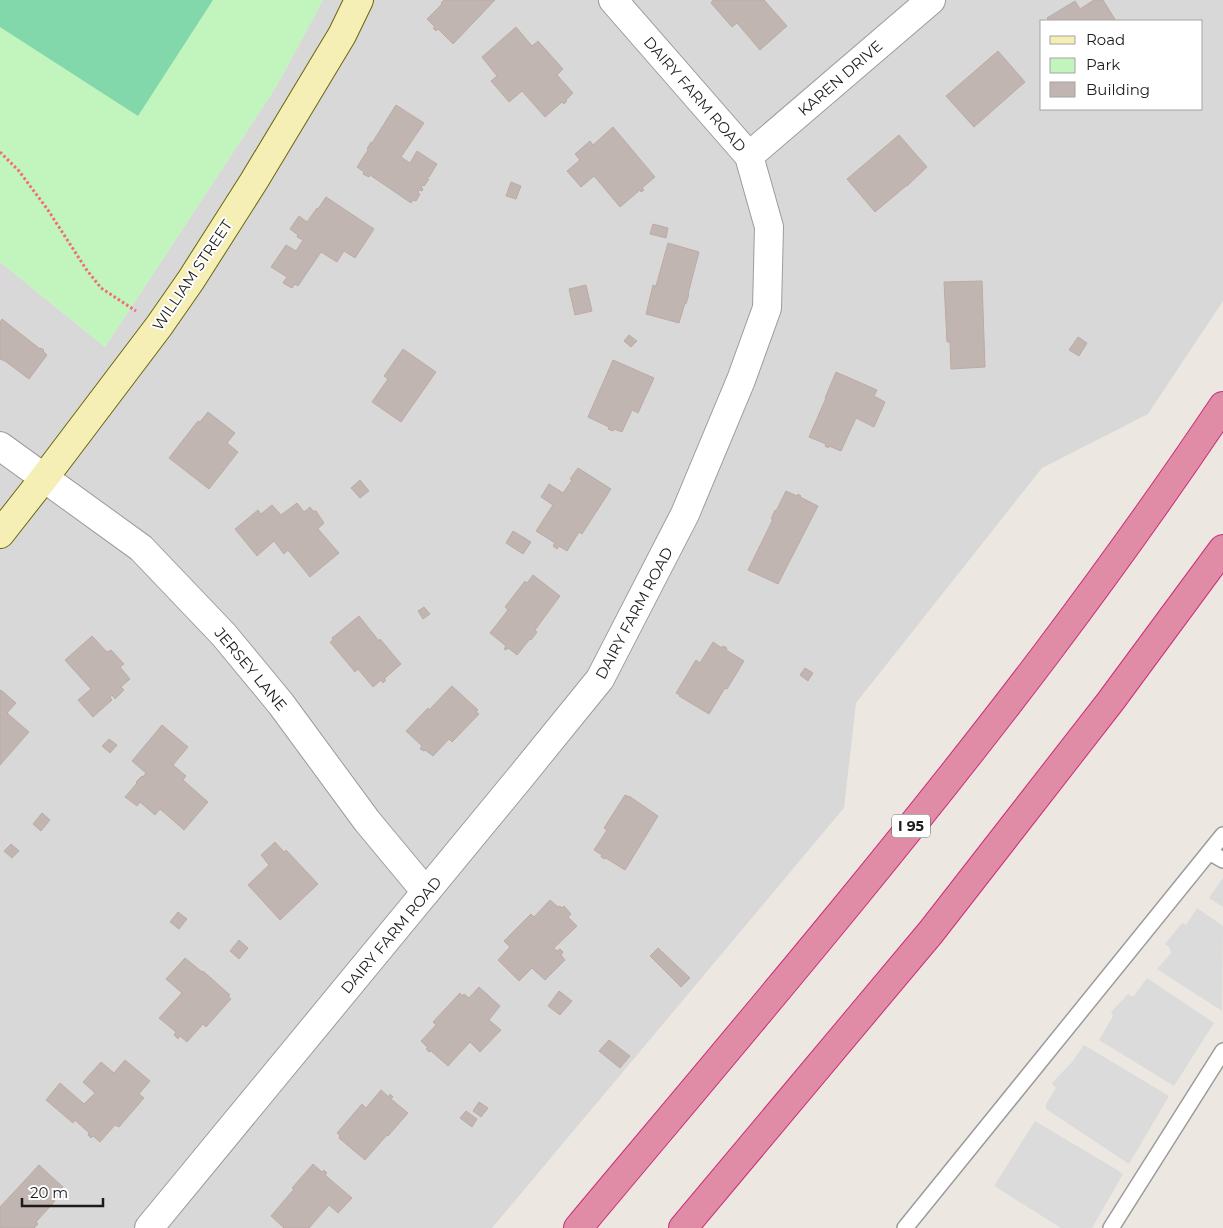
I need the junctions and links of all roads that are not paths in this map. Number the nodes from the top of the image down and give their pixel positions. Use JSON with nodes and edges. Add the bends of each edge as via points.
{"nodes":[{"id":1,"x":359,"y":0,"type":"edge"},
{"id":2,"x":613,"y":0,"type":"edge"},
{"id":3,"x":931,"y":0,"type":"edge"},
{"id":4,"x":749,"y":156,"type":"junction"},
{"id":5,"x":1223,"y":406,"type":"edge"},
{"id":6,"x":0,"y":446,"type":"edge"},
{"id":7,"x":44,"y":478,"type":"junction"},
{"id":8,"x":0,"y":534,"type":"edge"},
{"id":9,"x":1223,"y":549,"type":"edge"},
{"id":10,"x":1223,"y":835,"type":"edge"},
{"id":11,"x":1209,"y":852,"type":"junction"},
{"id":12,"x":1223,"y":860,"type":"edge"},
{"id":13,"x":426,"y":892,"type":"junction"},
{"id":14,"x":1223,"y":1051,"type":"edge"},
{"id":15,"x":149,"y":1228,"type":"edge"},
{"id":16,"x":578,"y":1228,"type":"edge"},
{"id":17,"x":683,"y":1228,"type":"edge"},
{"id":18,"x":905,"y":1228,"type":"edge"},
{"id":19,"x":1111,"y":1228,"type":"edge"}],
"edges":[{"from":1,"to":7,"type":"street","name":"WILLIAM STREET","via":[[342,35],[191,280]]},
{"from":2,"to":4,"type":"street","name":"DAIRY FARM ROAD"},
{"from":3,"to":4,"type":"street","name":"KAREN DRIVE"},
{"from":4,"to":13,"type":"street","name":"DAIRY FARM ROAD","via":[[769,227],[766,308],[741,380],[685,514],[600,679]]},
{"from":5,"to":16,"type":"highway","number":"I 95","via":[[1114,563],[986,732],[865,884]]},
{"from":6,"to":7,"type":"street","name":"JERSEY LANE"},
{"from":7,"to":8,"type":"street","name":"WILLIAM STREET"},
{"from":7,"to":13,"type":"street","name":"JERSEY LANE","via":[[141,548],[224,635],[281,704],[367,821]]},
{"from":9,"to":17,"type":"highway","via":[[1110,702],[943,917]]},
{"from":10,"to":11,"type":"lane"},
{"from":11,"to":12,"type":"lane"},
{"from":11,"to":18,"type":"lane"},
{"from":13,"to":15,"type":"street","name":"DAIRY FARM ROAD"},
{"from":14,"to":19,"type":"lane"}]}
